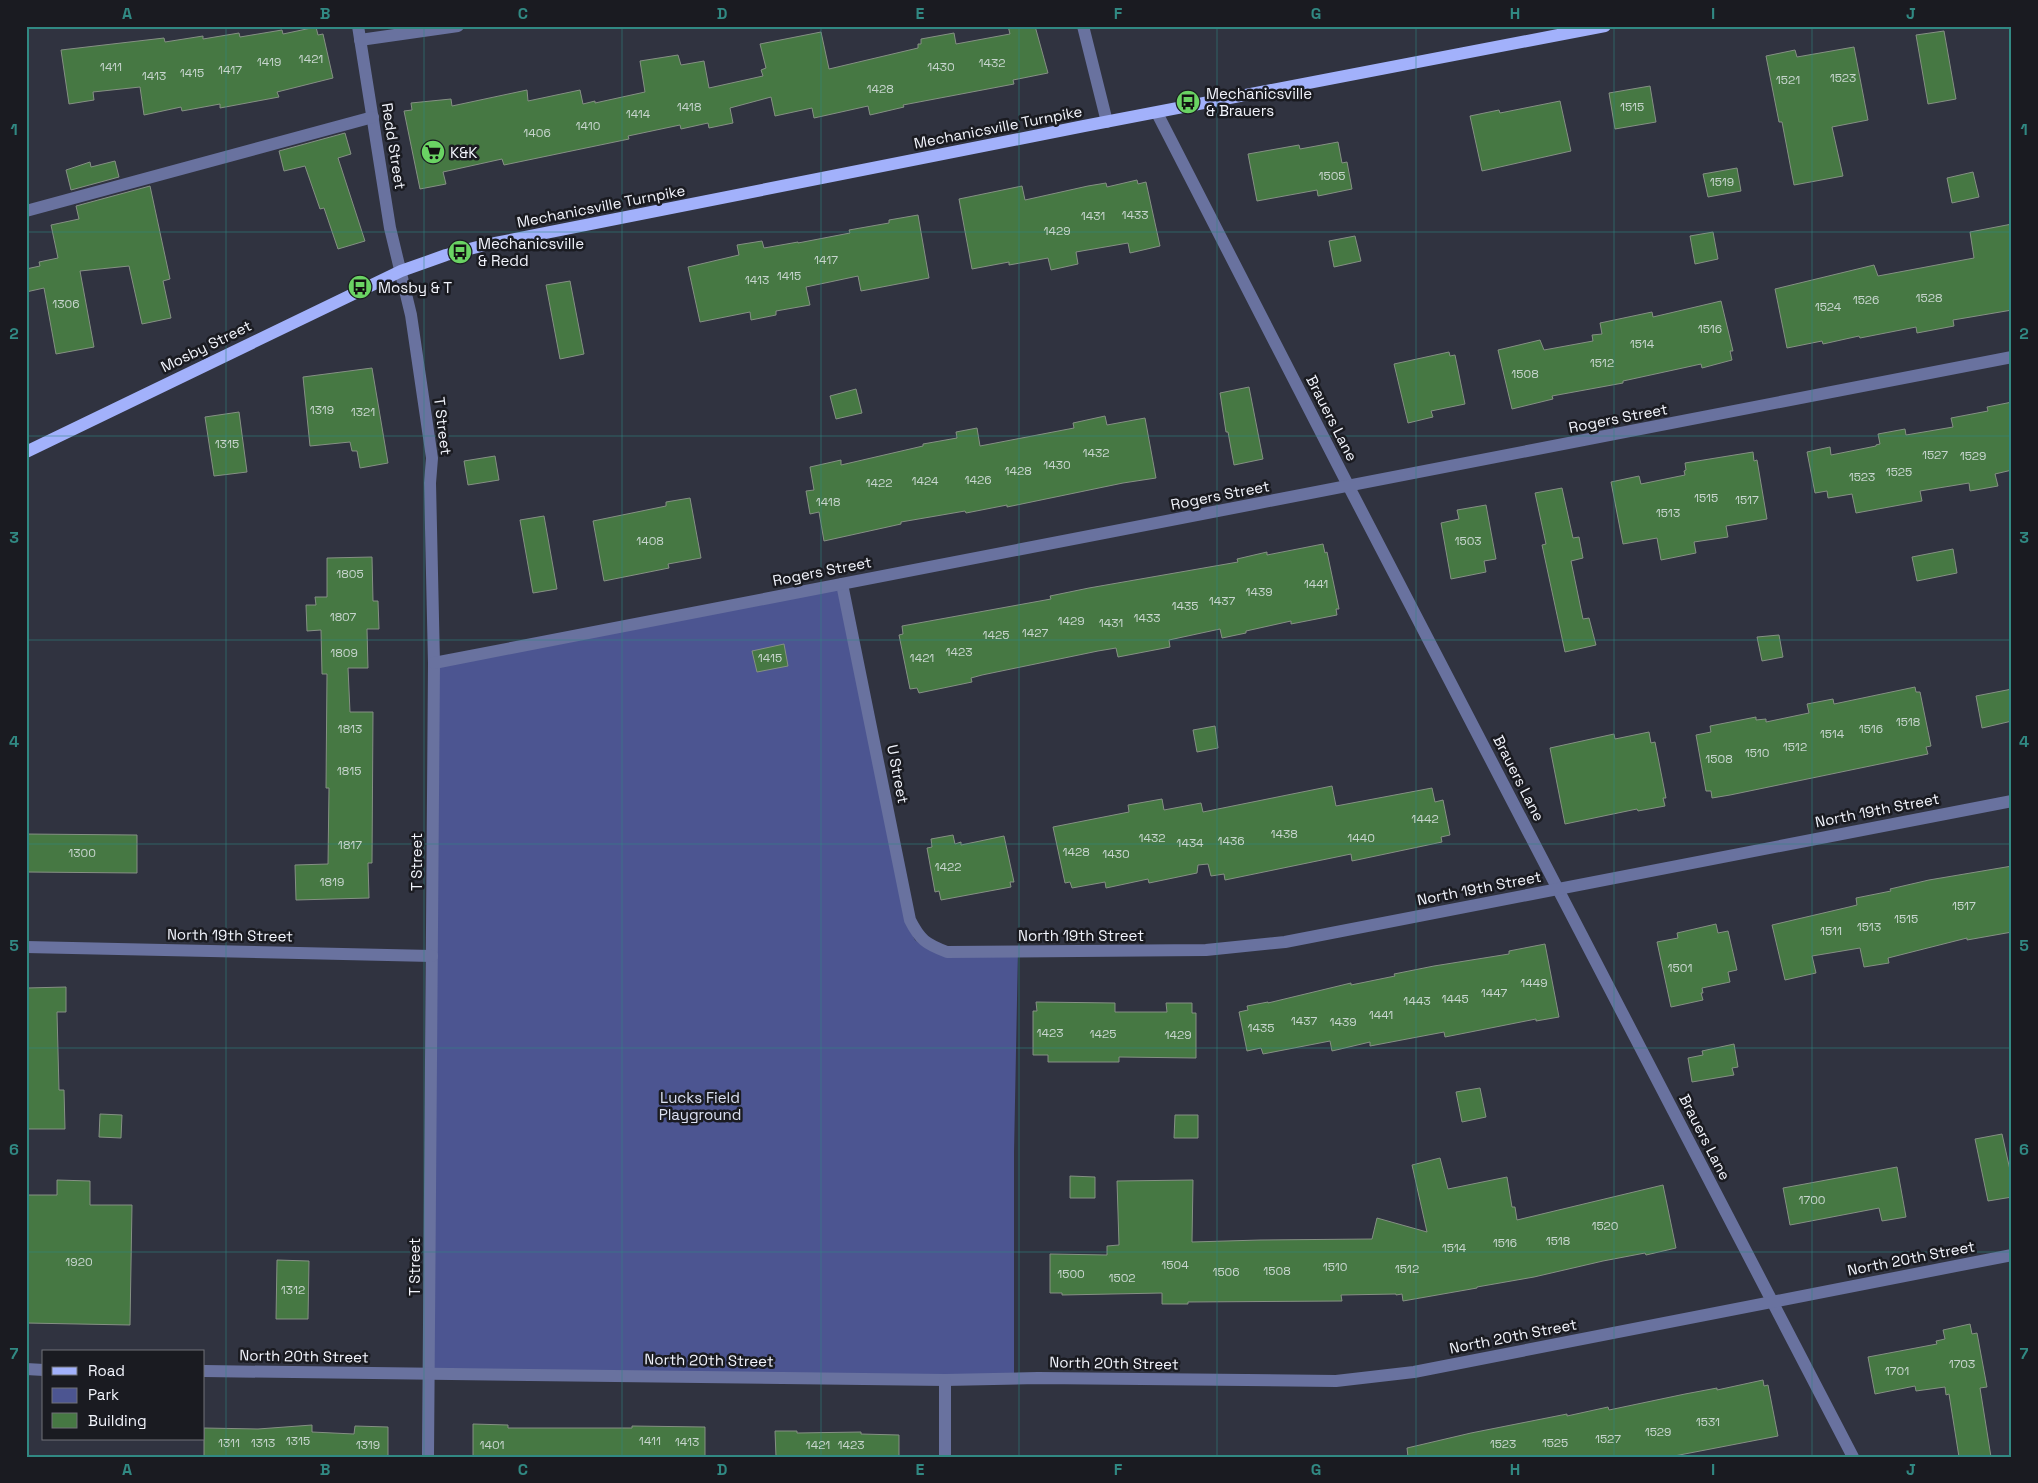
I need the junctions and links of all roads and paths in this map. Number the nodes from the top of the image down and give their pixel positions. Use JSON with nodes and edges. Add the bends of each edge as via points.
{"nodes":[{"id":1,"x":358,"y":26,"type":"edge"},
{"id":2,"x":458,"y":26,"type":"edge"},
{"id":3,"x":1083,"y":26,"type":"edge"},
{"id":4,"x":1604,"y":26,"type":"edge"},
{"id":5,"x":360,"y":40,"type":"junction"},
{"id":6,"x":1157,"y":113,"type":"junction"},
{"id":7,"x":373,"y":117,"type":"junction"},
{"id":8,"x":1107,"y":122,"type":"junction"},
{"id":9,"x":26,"y":212,"type":"edge"},
{"id":10,"x":401,"y":271,"type":"junction"},
{"id":11,"x":2012,"y":358,"type":"edge"},
{"id":12,"x":26,"y":452,"type":"edge"},
{"id":13,"x":1349,"y":487,"type":"junction"},
{"id":14,"x":842,"y":584,"type":"junction"},
{"id":15,"x":434,"y":662,"type":"junction"},
{"id":16,"x":2012,"y":801,"type":"edge"},
{"id":17,"x":1557,"y":889,"type":"junction"},
{"id":18,"x":26,"y":947,"type":"edge"},
{"id":19,"x":947,"y":952,"type":"joint"},
{"id":20,"x":432,"y":956,"type":"junction"},
{"id":21,"x":2012,"y":1255,"type":"edge"},
{"id":22,"x":1772,"y":1301,"type":"junction"},
{"id":23,"x":26,"y":1369,"type":"edge"},
{"id":24,"x":42,"y":1370,"type":"edge"},
{"id":25,"x":205,"y":1371,"type":"edge"},
{"id":26,"x":430,"y":1373,"type":"junction"},
{"id":27,"x":945,"y":1380,"type":"junction"},
{"id":28,"x":428,"y":1457,"type":"edge"},
{"id":29,"x":945,"y":1457,"type":"edge"},
{"id":30,"x":1854,"y":1457,"type":"edge"}],
"edges":[{"from":1,"to":5,"type":"street","name":"Redd Street"},
{"from":2,"to":5,"type":"street"},
{"from":3,"to":8,"type":"street"},
{"from":4,"to":6,"type":"main road","name":"Mechanicsville Turnpike"},
{"from":5,"to":7,"type":"street","name":"Redd Street"},
{"from":6,"to":8,"type":"main road","name":"Mechanicsville Turnpike"},
{"from":6,"to":13,"type":"street","name":"Brauers Lane"},
{"from":7,"to":9,"type":"street"},
{"from":7,"to":10,"type":"street","name":"Redd Street","via":[[390,228]]},
{"from":8,"to":10,"type":"main road","name":"Mechanicsville Turnpike","via":[[485,246]]},
{"from":10,"to":12,"type":"main road","name":"Mosby Street"},
{"from":10,"to":15,"type":"street","name":"T Street","via":[[411,315],[432,458]]},
{"from":11,"to":13,"type":"street","name":"Rogers Street"},
{"from":13,"to":14,"type":"street","name":"Rogers Street"},
{"from":13,"to":17,"type":"street","name":"Brauers Lane"},
{"from":14,"to":15,"type":"street","name":"Rogers Street"},
{"from":14,"to":19,"type":"street","name":"U Street","via":[[910,920],[926,944]]},
{"from":15,"to":20,"type":"street","name":"T Street"},
{"from":16,"to":17,"type":"street","name":"North 19th Street"},
{"from":17,"to":19,"type":"street","name":"North 19th Street","via":[[1285,942],[1206,950]]},
{"from":17,"to":22,"type":"street","name":"Brauers Lane"},
{"from":18,"to":20,"type":"street","name":"North 19th Street"},
{"from":20,"to":26,"type":"street","name":"T Street"},
{"from":21,"to":22,"type":"street","name":"North 20th Street"},
{"from":22,"to":27,"type":"street","name":"North 20th Street","via":[[1414,1372],[1336,1380]]},
{"from":22,"to":30,"type":"street","name":"Brauers Lane"},
{"from":23,"to":24,"type":"street"},
{"from":25,"to":26,"type":"street","name":"North 20th Street"},
{"from":26,"to":27,"type":"street","name":"North 20th Street"},
{"from":26,"to":28,"type":"street","name":"T Street"},
{"from":27,"to":29,"type":"street"}]}
